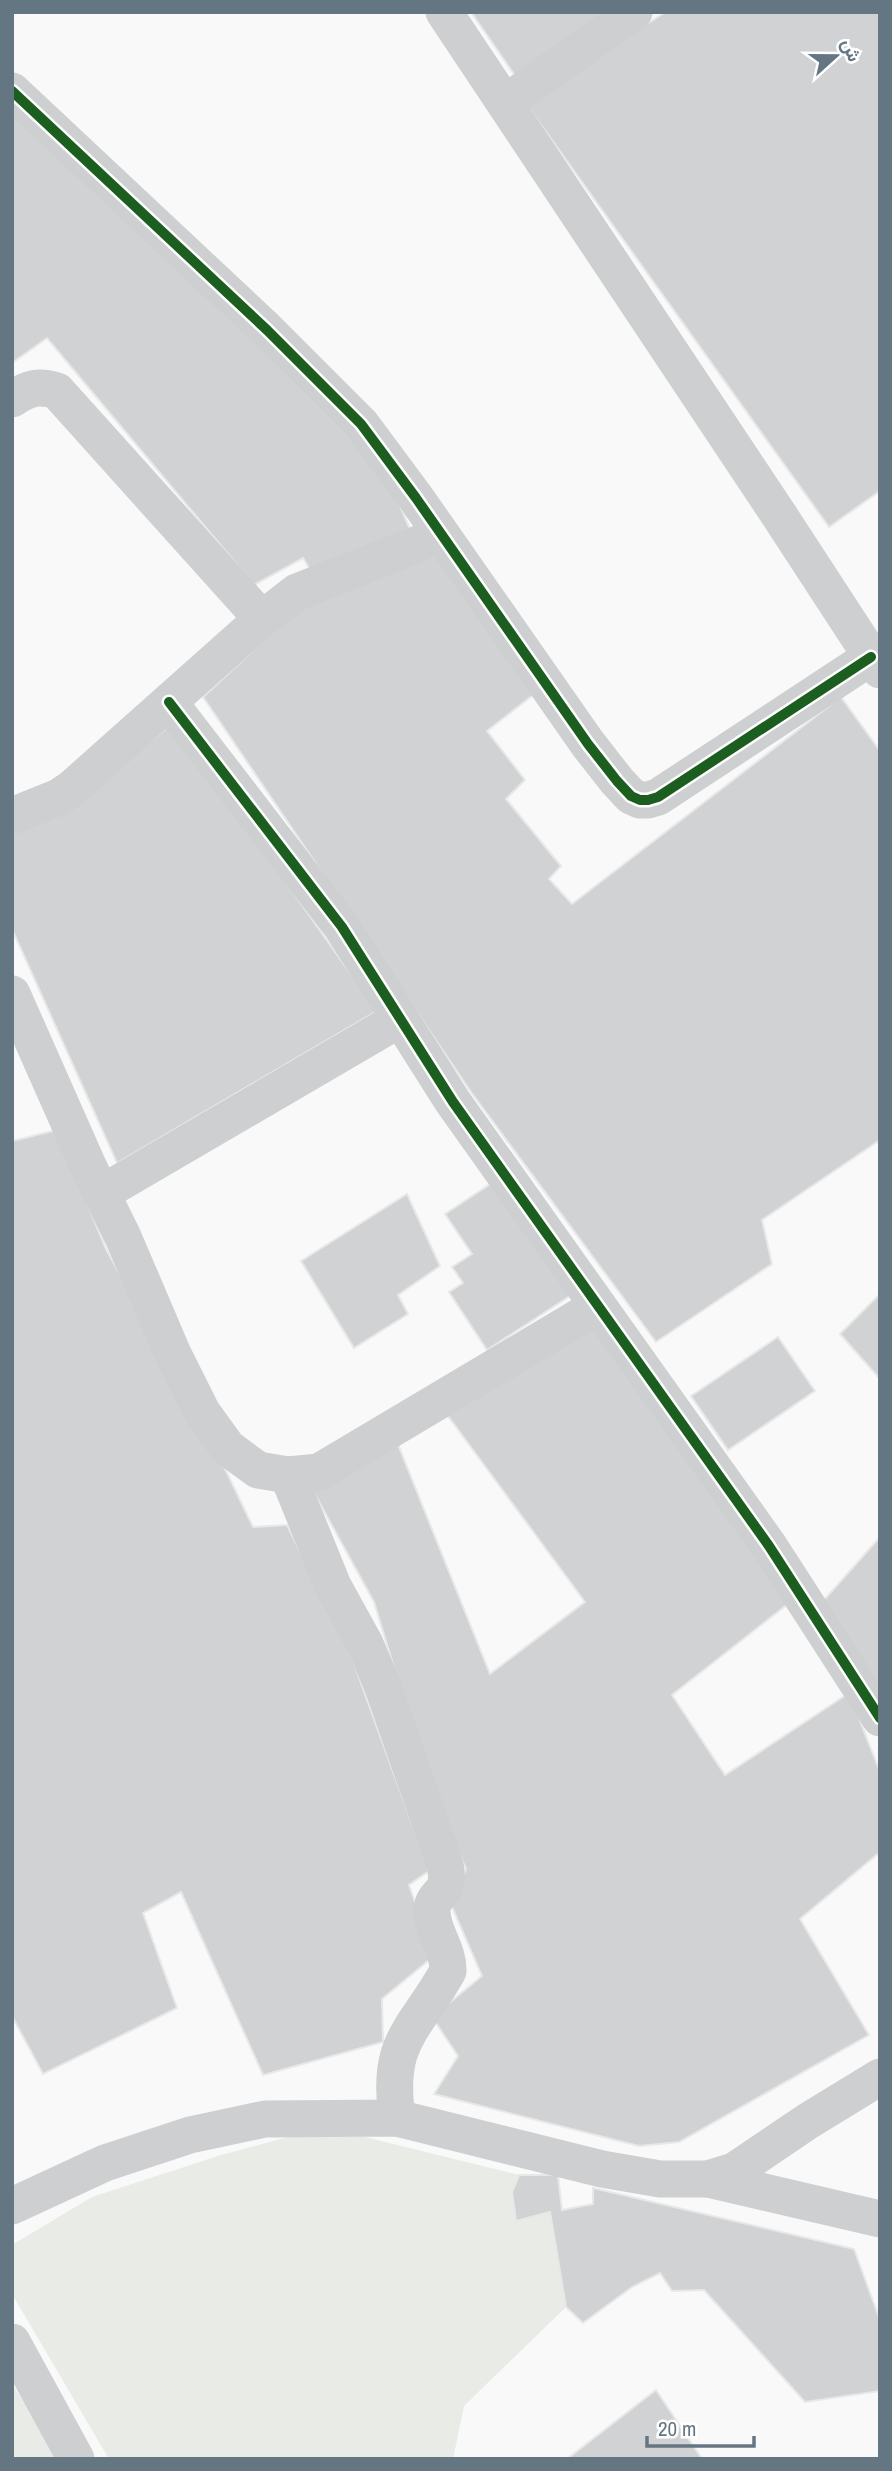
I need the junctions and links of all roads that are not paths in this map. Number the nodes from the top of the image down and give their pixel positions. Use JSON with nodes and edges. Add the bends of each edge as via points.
{"nodes":[{"id":1,"x":444,"y":12,"type":"edge"},
{"id":2,"x":634,"y":12,"type":"edge"},
{"id":3,"x":12,"y":91,"type":"edge"},
{"id":4,"x":505,"y":103,"type":"junction"},
{"id":5,"x":12,"y":399,"type":"edge"},
{"id":6,"x":441,"y":535,"type":"junction"},
{"id":7,"x":262,"y":620,"type":"junction"},
{"id":8,"x":875,"y":664,"type":"edge"},
{"id":9,"x":169,"y":702,"type":"junction"},
{"id":10,"x":12,"y":816,"type":"edge"},
{"id":11,"x":12,"y":994,"type":"edge"},
{"id":12,"x":400,"y":1019,"type":"junction"},
{"id":13,"x":102,"y":1194,"type":"junction"},
{"id":14,"x":598,"y":1306,"type":"junction"},
{"id":15,"x":288,"y":1475,"type":"junction"},
{"id":16,"x":880,"y":1718,"type":"edge"},
{"id":17,"x":880,"y":2077,"type":"edge"},
{"id":18,"x":397,"y":2118,"type":"junction"},
{"id":19,"x":708,"y":2179,"type":"junction"},
{"id":20,"x":12,"y":2206,"type":"edge"},
{"id":21,"x":880,"y":2220,"type":"edge"},
{"id":22,"x":12,"y":2342,"type":"edge"},
{"id":23,"x":76,"y":2459,"type":"edge"}],
"edges":[{"from":1,"to":4,"type":"street"},
{"from":2,"to":4,"type":"street"},
{"from":3,"to":6,"type":"street","via":[[322,383],[360,424]]},
{"from":4,"to":8,"type":"street"},
{"from":5,"to":7,"type":"street","via":[[29,389],[57,391]]},
{"from":6,"to":7,"type":"street","via":[[297,593]]},
{"from":6,"to":8,"type":"street","via":[[588,744],[617,781],[640,800],[658,797]]},
{"from":7,"to":9,"type":"street"},
{"from":9,"to":10,"type":"street","via":[[71,789]]},
{"from":9,"to":12,"type":"street","via":[[342,927]]},
{"from":11,"to":13,"type":"street"},
{"from":12,"to":13,"type":"street"},
{"from":12,"to":14,"type":"street"},
{"from":13,"to":15,"type":"street","via":[[202,1412],[228,1448],[258,1470]]},
{"from":14,"to":15,"type":"street","via":[[319,1472]]},
{"from":14,"to":16,"type":"street","via":[[769,1546]]},
{"from":15,"to":18,"type":"street","via":[[333,1586],[383,1687],[448,1879],[432,1905],[448,1971],[399,2050],[394,2094]]},
{"from":17,"to":19,"type":"street","via":[[734,2171]]},
{"from":18,"to":19,"type":"street","via":[[602,2168],[660,2179]]},
{"from":18,"to":20,"type":"street","via":[[265,2119],[190,2135],[105,2164]]},
{"from":19,"to":21,"type":"street"},
{"from":22,"to":23,"type":"street"}]}
